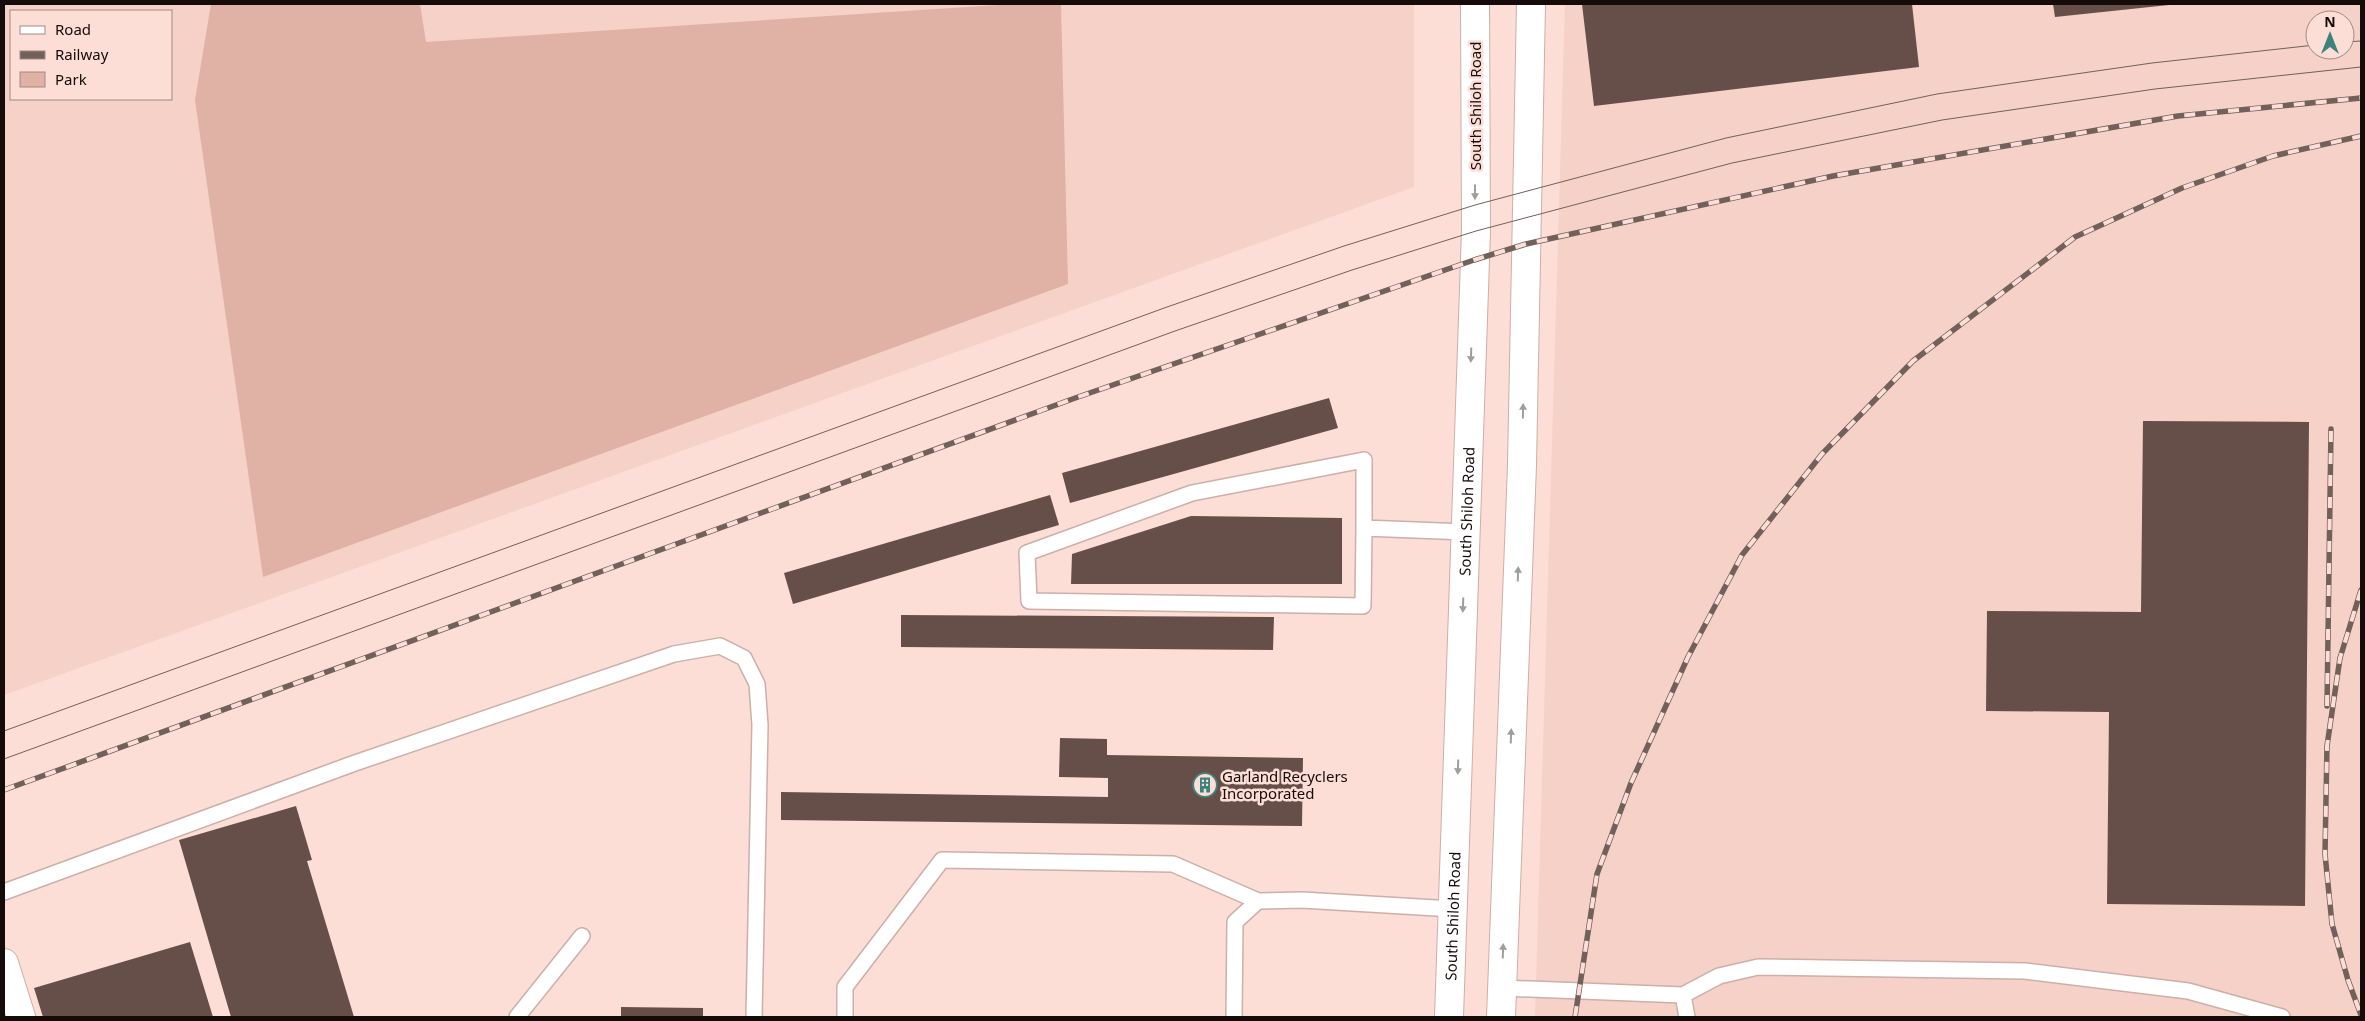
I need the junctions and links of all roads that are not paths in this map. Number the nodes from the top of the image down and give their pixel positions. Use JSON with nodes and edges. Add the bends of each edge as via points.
{"nodes":[{"id":1,"x":1475,"y":4,"type":"edge"},
{"id":2,"x":1531,"y":4,"type":"edge"},
{"id":3,"x":1364,"y":528,"type":"junction"},
{"id":4,"x":1466,"y":532,"type":"junction"},
{"id":5,"x":4,"y":892,"type":"edge"},
{"id":6,"x":1258,"y":901,"type":"junction"},
{"id":7,"x":1453,"y":908,"type":"junction"},
{"id":8,"x":582,"y":936,"type":"dead end"},
{"id":9,"x":4,"y":963,"type":"edge"},
{"id":10,"x":1502,"y":988,"type":"junction"},
{"id":11,"x":1683,"y":995,"type":"junction"},
{"id":12,"x":21,"y":1017,"type":"edge"},
{"id":13,"x":517,"y":1017,"type":"edge"},
{"id":14,"x":754,"y":1017,"type":"edge"},
{"id":15,"x":845,"y":1017,"type":"edge"},
{"id":16,"x":1234,"y":1017,"type":"edge"},
{"id":17,"x":1448,"y":1017,"type":"edge"},
{"id":18,"x":1501,"y":1017,"type":"edge"},
{"id":19,"x":1687,"y":1017,"type":"edge"},
{"id":20,"x":2282,"y":1017,"type":"edge"}],
"edges":[{"from":1,"to":4,"type":"main road","name":"South Shiloh Road","one_way":true,"via":[[1476,231]]},
{"from":10,"to":2,"type":"main road","one_way":true,"via":[[1522,465]]},
{"from":3,"to":3,"type":"lane","via":[[1364,460],[1192,493],[1027,553],[1029,601],[1363,606]]},
{"from":3,"to":4,"type":"lane"},
{"from":4,"to":7,"type":"main road","name":"South Shiloh Road","one_way":true},
{"from":5,"to":14,"type":"lane","via":[[364,760],[674,654],[720,646],[744,658],[757,684],[760,726]]},
{"from":6,"to":7,"type":"lane","via":[[1302,900]]},
{"from":6,"to":15,"type":"lane","via":[[1173,864],[942,860],[845,987]]},
{"from":6,"to":16,"type":"lane","via":[[1235,922]]},
{"from":7,"to":17,"type":"main road","name":"South Shiloh Road"},
{"from":8,"to":13,"type":"lane"},
{"from":9,"to":12,"type":"main road"},
{"from":10,"to":11,"type":"lane"},
{"from":10,"to":18,"type":"main road"},
{"from":11,"to":19,"type":"lane"},
{"from":11,"to":20,"type":"lane","via":[[1719,976],[1758,967],[2025,971],[2188,991]]}]}
